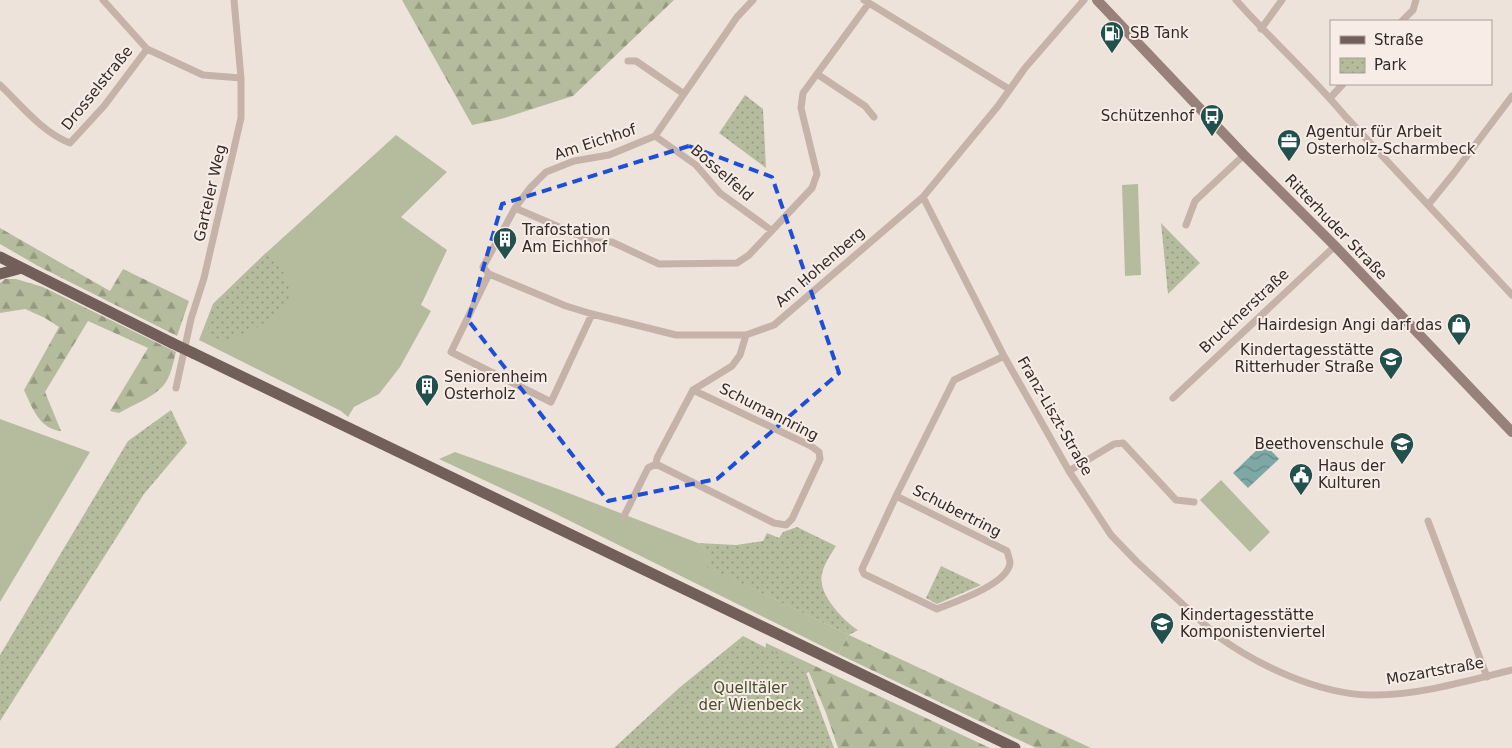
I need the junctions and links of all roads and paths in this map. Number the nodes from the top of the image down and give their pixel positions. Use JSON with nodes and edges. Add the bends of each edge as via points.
{"nodes":[{"id":1,"x":103,"y":0,"type":"edge"},
{"id":2,"x":234,"y":0,"type":"edge"},
{"id":3,"x":753,"y":0,"type":"edge"},
{"id":4,"x":1084,"y":0,"type":"edge"},
{"id":5,"x":1097,"y":0,"type":"edge"},
{"id":6,"x":1236,"y":0,"type":"edge"},
{"id":7,"x":1282,"y":0,"type":"edge"},
{"id":8,"x":1416,"y":0,"type":"edge"},
{"id":9,"x":866,"y":2,"type":"edge"},
{"id":10,"x":1403,"y":20,"type":"edge"},
{"id":11,"x":1261,"y":29,"type":"junction"},
{"id":12,"x":146,"y":49,"type":"junction"},
{"id":13,"x":628,"y":61,"type":"dead end"},
{"id":14,"x":817,"y":74,"type":"junction"},
{"id":15,"x":241,"y":78,"type":"junction"},
{"id":16,"x":0,"y":85,"type":"edge"},
{"id":17,"x":1342,"y":85,"type":"edge"},
{"id":18,"x":1009,"y":89,"type":"junction"},
{"id":19,"x":684,"y":94,"type":"junction"},
{"id":20,"x":1512,"y":96,"type":"edge"},
{"id":21,"x":1330,"y":98,"type":"junction"},
{"id":22,"x":874,"y":117,"type":"dead end"},
{"id":23,"x":655,"y":136,"type":"junction"},
{"id":24,"x":1244,"y":155,"type":"junction"},
{"id":25,"x":922,"y":197,"type":"junction"},
{"id":26,"x":1428,"y":205,"type":"junction"},
{"id":27,"x":515,"y":208,"type":"junction"},
{"id":28,"x":1186,"y":225,"type":"dead end"},
{"id":29,"x":771,"y":230,"type":"junction"},
{"id":30,"x":1335,"y":246,"type":"junction"},
{"id":31,"x":0,"y":257,"type":"edge"},
{"id":32,"x":482,"y":267,"type":"joint"},
{"id":33,"x":22,"y":268,"type":"junction"},
{"id":34,"x":0,"y":274,"type":"edge"},
{"id":35,"x":488,"y":274,"type":"junction"},
{"id":36,"x":1511,"y":292,"type":"edge"},
{"id":37,"x":592,"y":314,"type":"junction"},
{"id":38,"x":746,"y":335,"type":"junction"},
{"id":39,"x":1004,"y":356,"type":"junction"},
{"id":40,"x":176,"y":388,"type":"dead end"},
{"id":41,"x":693,"y":390,"type":"junction"},
{"id":42,"x":1173,"y":398,"type":"dead end"},
{"id":43,"x":1512,"y":432,"type":"edge"},
{"id":44,"x":656,"y":464,"type":"junction"},
{"id":45,"x":1069,"y":471,"type":"junction"},
{"id":46,"x":896,"y":496,"type":"junction"},
{"id":47,"x":1194,"y":502,"type":"dead end"},
{"id":48,"x":624,"y":516,"type":"dead end"},
{"id":49,"x":1428,"y":521,"type":"dead end"},
{"id":50,"x":1201,"y":621,"type":"joint"},
{"id":51,"x":1512,"y":670,"type":"edge"},
{"id":52,"x":1487,"y":676,"type":"junction"},
{"id":53,"x":1015,"y":748,"type":"edge"}],
"edges":[{"from":1,"to":12,"type":"street"},
{"from":2,"to":15,"type":"street","name":"Garteler Weg"},
{"from":3,"to":19,"type":"street","name":"Am Eichhof"},
{"from":4,"to":18,"type":"street","name":"Am Hohenberg"},
{"from":5,"to":24,"type":"street","name":"Ritterhuder Straße"},
{"from":6,"to":11,"type":"street"},
{"from":7,"to":11,"type":"street"},
{"from":8,"to":10,"type":"street","via":[[1413,10]]},
{"from":9,"to":14,"type":"street"},
{"from":9,"to":18,"type":"street"},
{"from":11,"to":21,"type":"street"},
{"from":12,"to":15,"type":"street","via":[[203,75]]},
{"from":12,"to":16,"type":"street","name":"Drosselstraße","via":[[104,106],[70,143],[46,131]]},
{"from":13,"to":19,"type":"street","via":[[636,61]]},
{"from":14,"to":22,"type":"street","via":[[865,106]]},
{"from":14,"to":29,"type":"street","via":[[803,93],[801,108],[817,174],[812,188]]},
{"from":15,"to":40,"type":"street","name":"Garteler Weg","via":[[241,118]]},
{"from":17,"to":21,"type":"street"},
{"from":18,"to":25,"type":"street","name":"Am Hohenberg"},
{"from":19,"to":23,"type":"street","name":"Am Eichhof"},
{"from":20,"to":26,"type":"street"},
{"from":21,"to":26,"type":"street"},
{"from":23,"to":27,"type":"street","name":"Am Eichhof","via":[[609,155],[574,161],[546,172]]},
{"from":23,"to":29,"type":"street","name":"Bosselfeld","via":[[696,165],[720,193]]},
{"from":24,"to":28,"type":"street","via":[[1195,201]]},
{"from":24,"to":30,"type":"street","name":"Ritterhuder Straße"},
{"from":25,"to":38,"type":"street","name":"Am Hohenberg","via":[[774,325]]},
{"from":25,"to":39,"type":"street","name":"Franz-Liszt-Straße"},
{"from":26,"to":36,"type":"street"},
{"from":27,"to":29,"type":"street","via":[[594,242],[612,242],[659,264],[737,263],[749,255]]},
{"from":27,"to":32,"type":"street","name":"Am Eichhof"},
{"from":30,"to":42,"type":"street","name":"Brucknerstraße"},
{"from":30,"to":43,"type":"street","name":"Ritterhuder Straße"},
{"from":31,"to":33,"type":"main road"},
{"from":32,"to":35,"type":"street","name":"Am Hohenberg"},
{"from":33,"to":34,"type":"main road"},
{"from":33,"to":53,"type":"main road","bridge":true},
{"from":35,"to":37,"type":"street","name":"Am Hohenberg"},
{"from":35,"to":37,"type":"street","via":[[451,352],[551,402]]},
{"from":37,"to":38,"type":"street","name":"Am Hohenberg","via":[[676,335]]},
{"from":38,"to":41,"type":"street","name":"Schumannring","via":[[740,355],[732,366]]},
{"from":39,"to":45,"type":"street","name":"Franz-Liszt-Straße"},
{"from":39,"to":46,"type":"street","name":"Schubertring","via":[[954,380]]},
{"from":41,"to":44,"type":"street"},
{"from":41,"to":44,"type":"street","name":"Schumannring","via":[[819,452],[820,459],[792,519],[786,525],[774,523]]},
{"from":44,"to":48,"type":"street","via":[[648,468]]},
{"from":45,"to":47,"type":"street","via":[[1114,444],[1122,443],[1176,500]]},
{"from":45,"to":50,"type":"street","name":"Franz-Liszt-Straße","via":[[1111,536]]},
{"from":46,"to":46,"type":"street","name":"Schubertring","via":[[1007,552],[1010,563],[1005,574],[979,592],[937,609],[864,574],[862,569]]},
{"from":49,"to":52,"type":"street"},
{"from":50,"to":52,"type":"street","name":"Mozartstraße","via":[[1226,643],[1295,679],[1330,690],[1369,695],[1401,693]]},
{"from":51,"to":52,"type":"street","name":"Mozartstraße"}]}
